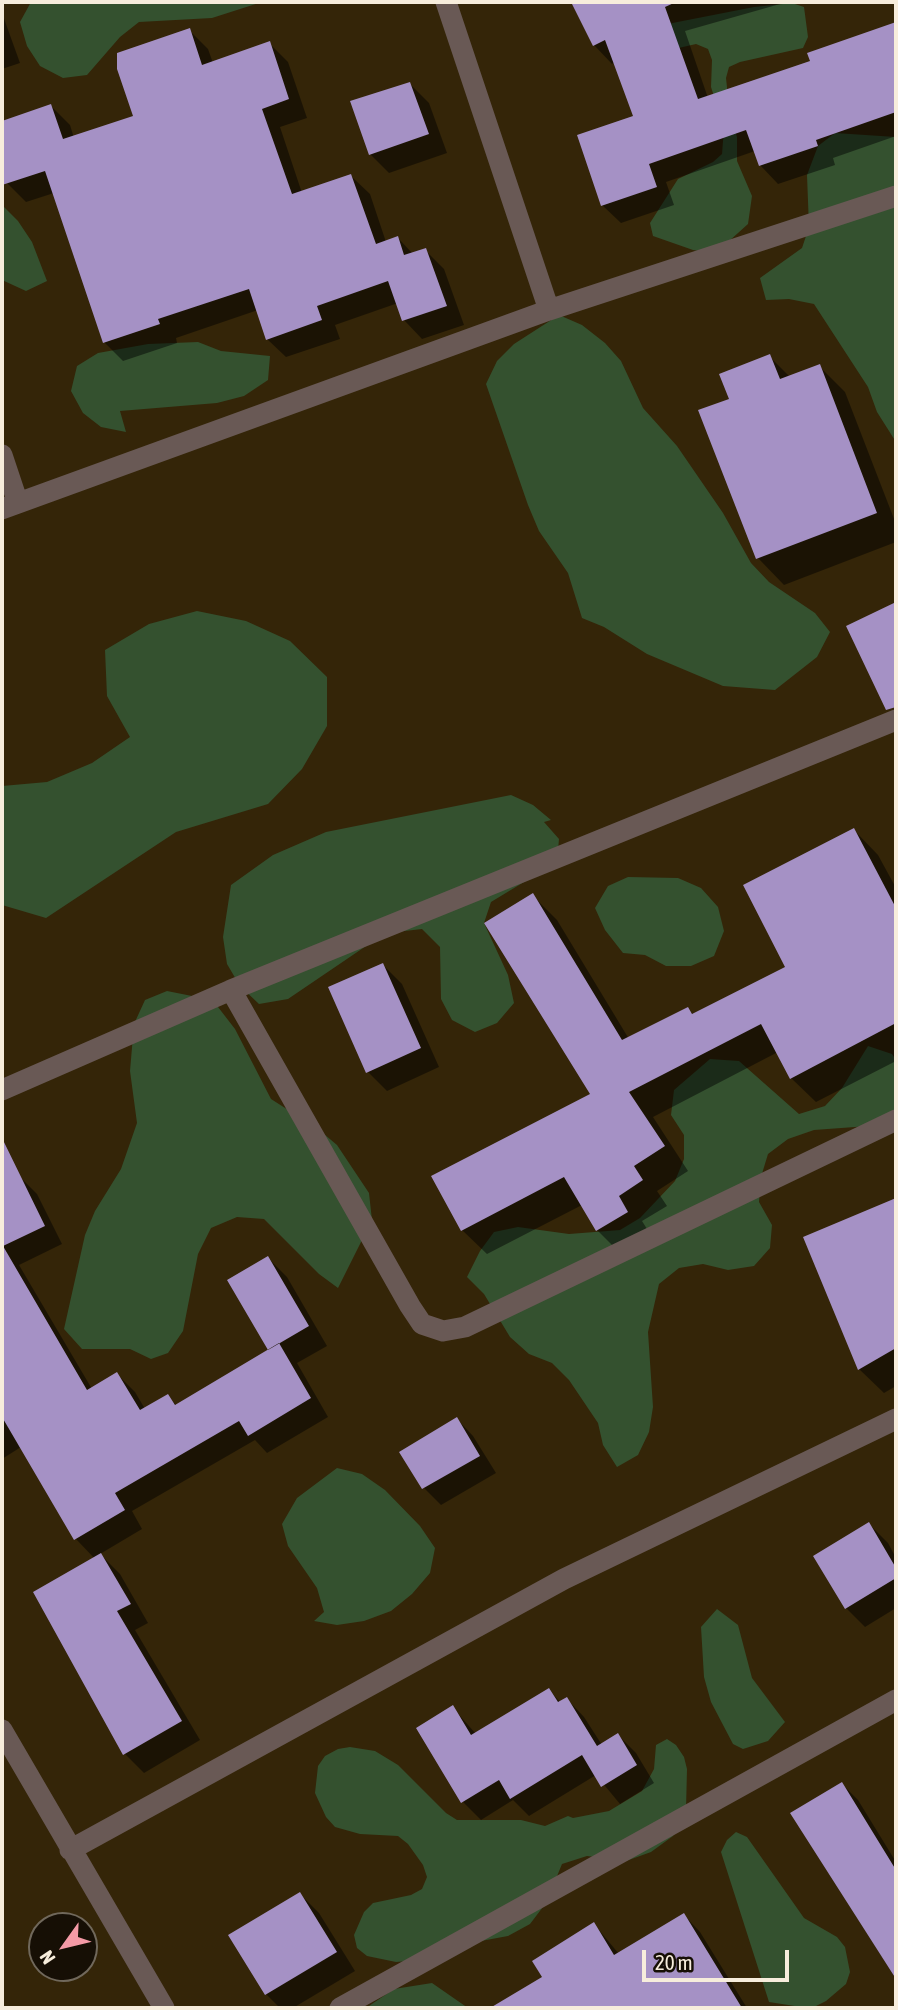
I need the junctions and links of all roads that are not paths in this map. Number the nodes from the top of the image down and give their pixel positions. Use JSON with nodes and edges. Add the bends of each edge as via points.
{"nodes":[{"id":1,"x":446,"y":2,"type":"edge"},
{"id":2,"x":896,"y":196,"type":"edge"},
{"id":3,"x":549,"y":310,"type":"junction"},
{"id":4,"x":2,"y":454,"type":"edge"},
{"id":5,"x":10,"y":506,"type":"edge"},
{"id":6,"x":896,"y":720,"type":"edge"},
{"id":7,"x":231,"y":990,"type":"junction"},
{"id":8,"x":2,"y":1090,"type":"edge"},
{"id":9,"x":896,"y":1120,"type":"edge"},
{"id":10,"x":896,"y":1419,"type":"edge"},
{"id":11,"x":896,"y":1700,"type":"edge"},
{"id":12,"x":4,"y":1742,"type":"edge"},
{"id":13,"x":70,"y":1850,"type":"junction"},
{"id":14,"x":163,"y":2008,"type":"edge"},
{"id":15,"x":340,"y":2008,"type":"edge"}],
"edges":[{"from":1,"to":3,"type":"street"},
{"from":2,"to":3,"type":"street"},
{"from":3,"to":5,"type":"street"},
{"from":4,"to":5,"type":"street"},
{"from":6,"to":7,"type":"street"},
{"from":7,"to":8,"type":"street"},
{"from":7,"to":9,"type":"street","via":[[416,1315],[422,1324],[443,1331],[465,1327]]},
{"from":10,"to":13,"type":"street","via":[[564,1579]]},
{"from":11,"to":15,"type":"street"},
{"from":12,"to":13,"type":"street"},
{"from":13,"to":14,"type":"street"}]}
